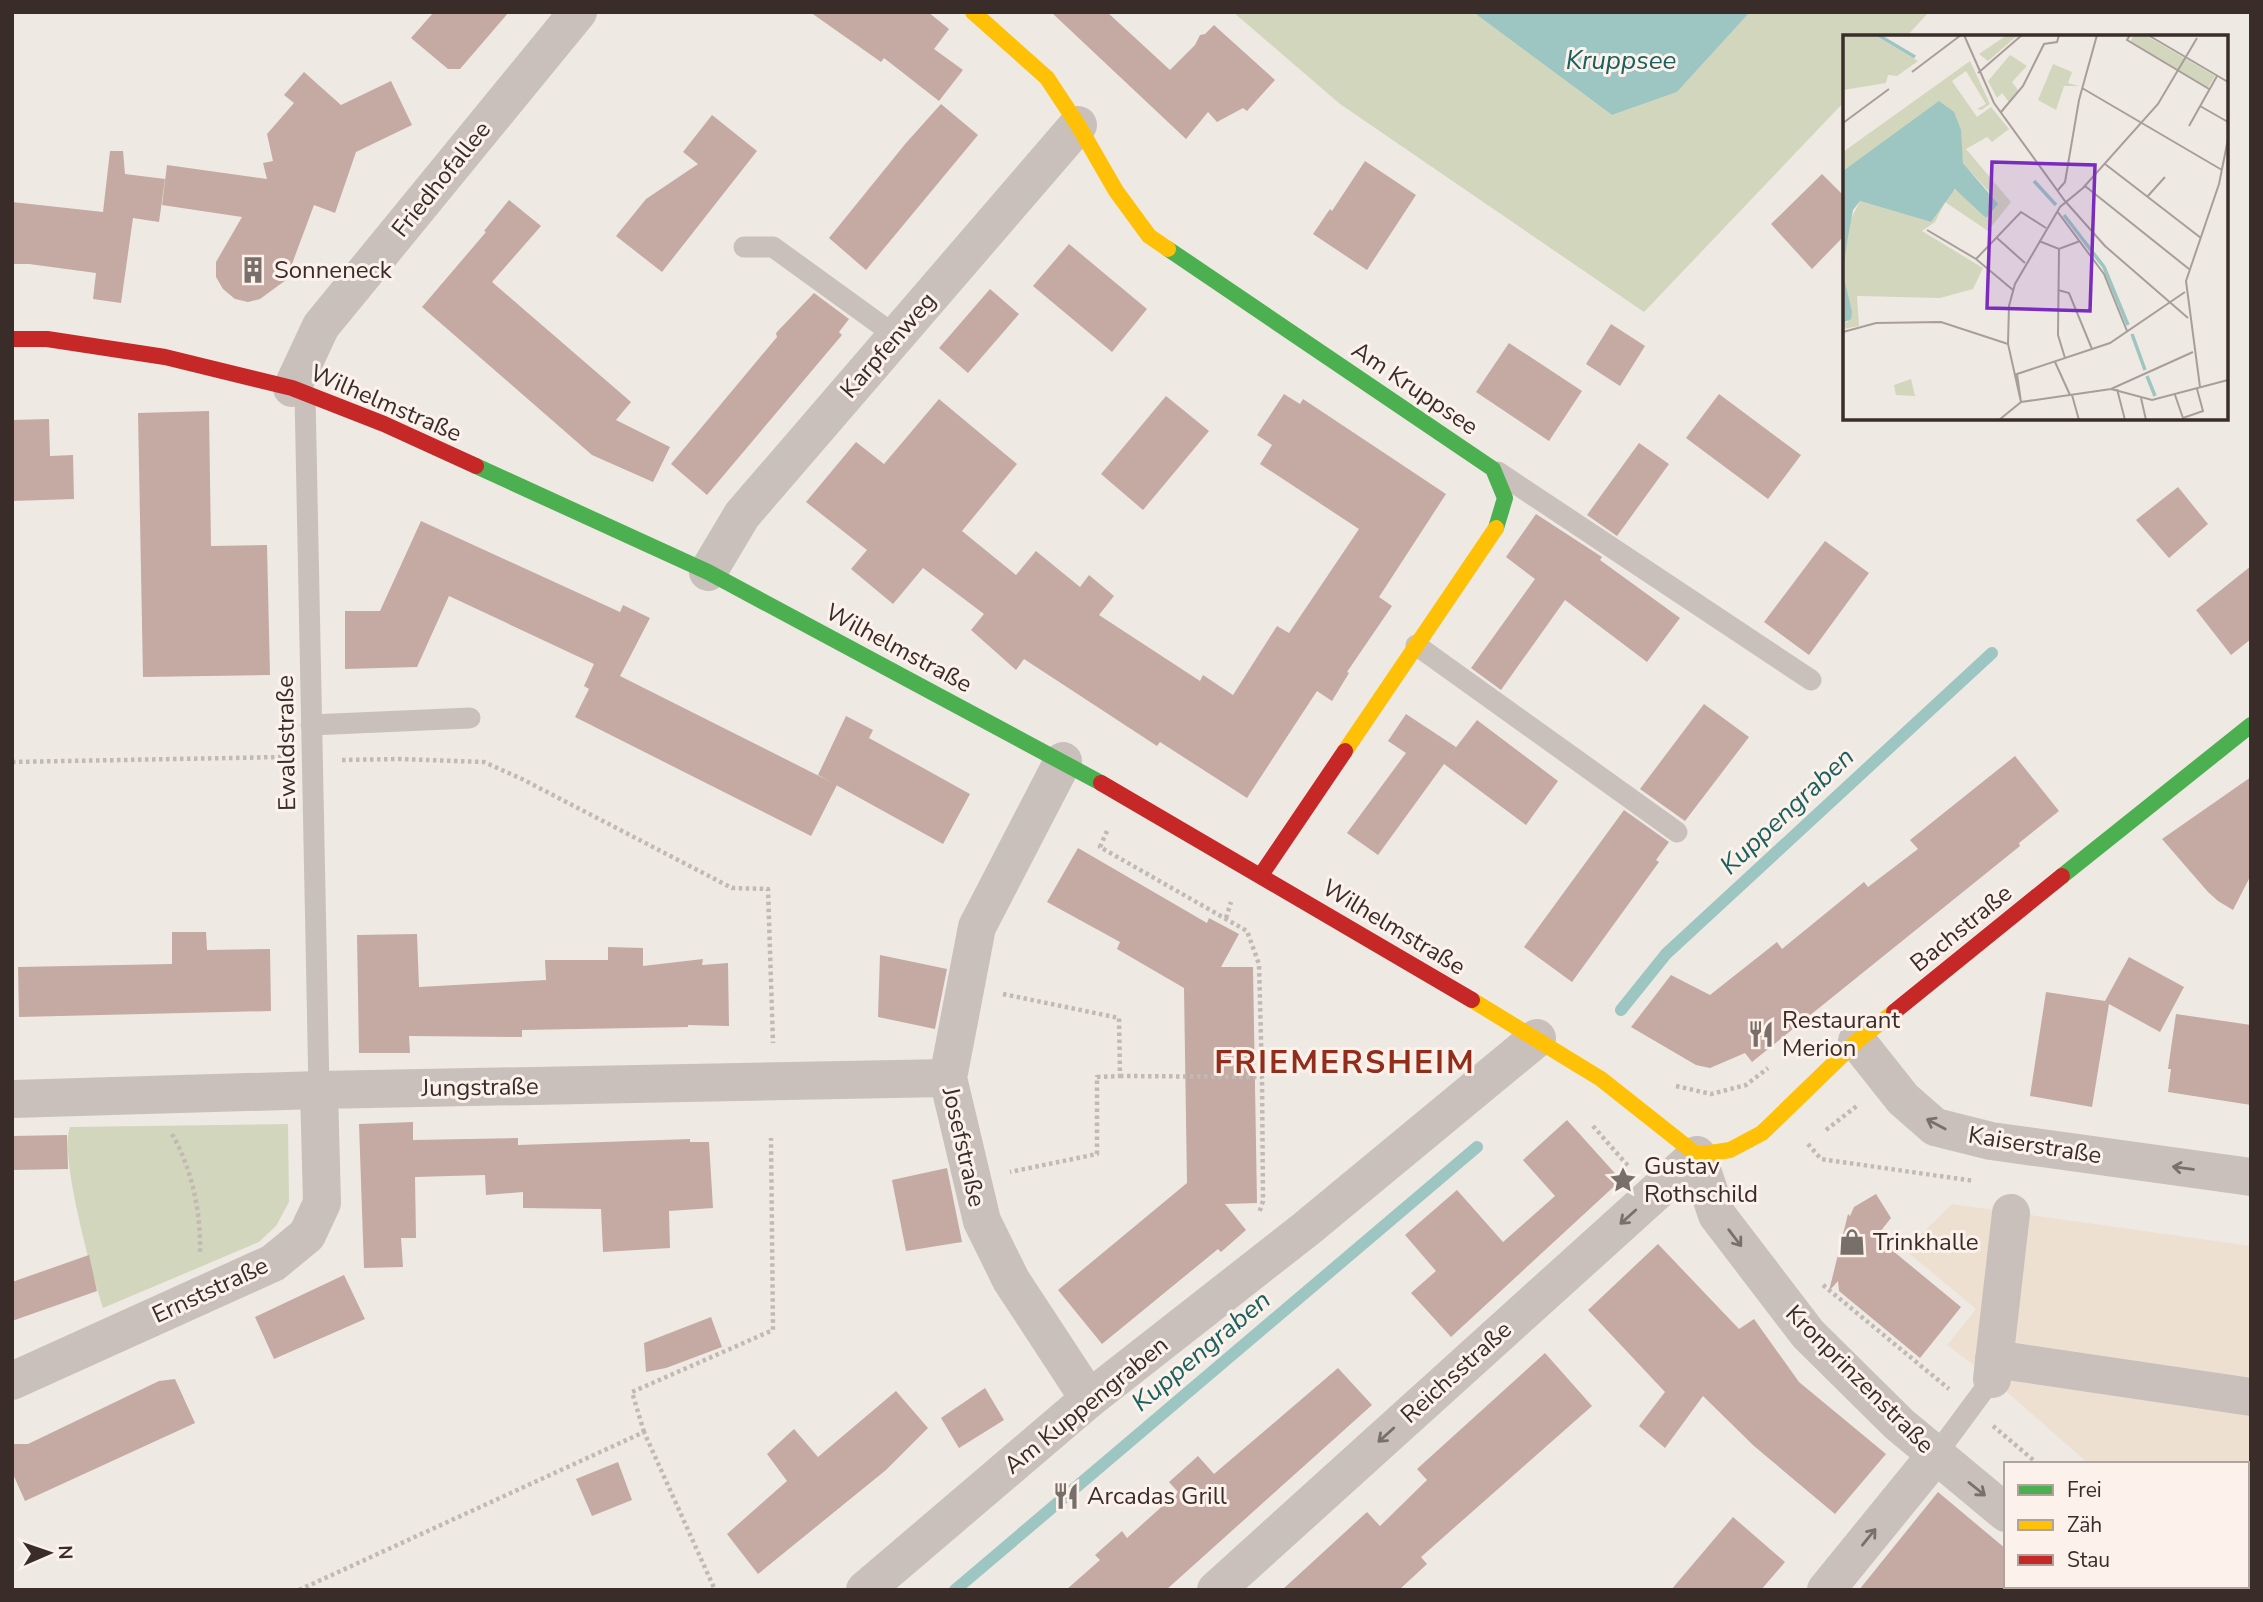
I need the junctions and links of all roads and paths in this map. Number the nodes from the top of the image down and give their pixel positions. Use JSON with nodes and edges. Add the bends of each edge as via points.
{"nodes":[{"id":1,"x":578,"y":12,"type":"edge"},
{"id":2,"x":973,"y":12,"type":"edge"},
{"id":3,"x":1078,"y":125,"type":"junction"},
{"id":4,"x":744,"y":247,"type":"dead end"},
{"id":5,"x":896,"y":336,"type":"junction"},
{"id":6,"x":12,"y":339,"type":"edge"},
{"id":7,"x":298,"y":391,"type":"junction"},
{"id":8,"x":1493,"y":469,"type":"junction"},
{"id":9,"x":708,"y":572,"type":"junction"},
{"id":10,"x":1416,"y":645,"type":"junction"},
{"id":11,"x":1811,"y":680,"type":"dead end"},
{"id":12,"x":470,"y":718,"type":"dead end"},
{"id":13,"x":312,"y":724,"type":"junction"},
{"id":14,"x":2251,"y":725,"type":"edge"},
{"id":15,"x":313,"y":758,"type":"junction"},
{"id":16,"x":1063,"y":761,"type":"junction"},
{"id":17,"x":12,"y":762,"type":"edge"},
{"id":18,"x":1677,"y":832,"type":"dead end"},
{"id":19,"x":1100,"y":847,"type":"dead end"},
{"id":20,"x":1261,"y":875,"type":"junction"},
{"id":21,"x":965,"y":986,"type":"junction"},
{"id":22,"x":1537,"y":1038,"type":"junction"},
{"id":23,"x":1857,"y":1041,"type":"junction"},
{"id":24,"x":1776,"y":1062,"type":"dead end"},
{"id":25,"x":1120,"y":1076,"type":"junction"},
{"id":26,"x":1262,"y":1077,"type":"junction"},
{"id":27,"x":948,"y":1078,"type":"junction"},
{"id":28,"x":773,"y":1081,"type":"junction"},
{"id":29,"x":1671,"y":1085,"type":"dead end"},
{"id":30,"x":319,"y":1090,"type":"junction"},
{"id":31,"x":165,"y":1096,"type":"junction"},
{"id":32,"x":12,"y":1099,"type":"edge"},
{"id":33,"x":771,"y":1138,"type":"dead end"},
{"id":34,"x":1697,"y":1155,"type":"junction"},
{"id":35,"x":2251,"y":1177,"type":"edge"},
{"id":36,"x":972,"y":1180,"type":"junction"},
{"id":37,"x":2011,"y":1213,"type":"dead end"},
{"id":38,"x":1257,"y":1221,"type":"dead end"},
{"id":39,"x":1816,"y":1279,"type":"dead end"},
{"id":40,"x":211,"y":1289,"type":"junction"},
{"id":41,"x":12,"y":1381,"type":"edge"},
{"id":42,"x":1986,"y":1382,"type":"junction"},
{"id":43,"x":2251,"y":1397,"type":"edge"},
{"id":44,"x":1090,"y":1399,"type":"junction"},
{"id":45,"x":645,"y":1432,"type":"junction"},
{"id":46,"x":1935,"y":1456,"type":"junction"},
{"id":47,"x":2037,"y":1462,"type":"edge"},
{"id":48,"x":2004,"y":1511,"type":"edge"},
{"id":49,"x":299,"y":1590,"type":"edge"},
{"id":50,"x":715,"y":1590,"type":"edge"},
{"id":51,"x":865,"y":1590,"type":"edge"},
{"id":52,"x":1216,"y":1590,"type":"edge"},
{"id":53,"x":1826,"y":1590,"type":"edge"}],
"edges":[{"from":1,"to":7,"type":"street","name":"Friedhofallee","via":[[321,326]]},
{"from":2,"to":3,"type":"street","name":"Am Kruppsee","via":[[1047,78]]},
{"from":3,"to":5,"type":"street","name":"Karpfenweg"},
{"from":3,"to":8,"type":"street","name":"Am Kruppsee","via":[[1116,191],[1149,236]]},
{"from":4,"to":5,"type":"lane","via":[[774,247]]},
{"from":5,"to":9,"type":"street","name":"Karpfenweg","via":[[742,515]]},
{"from":6,"to":7,"type":"street","name":"Wilhelmstraße","via":[[47,338],[165,357]]},
{"from":7,"to":9,"type":"street","name":"Wilhelmstraße","via":[[384,424]]},
{"from":7,"to":13,"type":"lane","name":"Ewaldstraße"},
{"from":8,"to":10,"type":"street","via":[[1505,498],[1498,525]]},
{"from":8,"to":11,"type":"lane"},
{"from":9,"to":16,"type":"street","name":"Wilhelmstraße"},
{"from":10,"to":18,"type":"lane"},
{"from":10,"to":20,"type":"street"},
{"from":12,"to":13,"type":"lane"},
{"from":13,"to":15,"type":"lane","name":"Ewaldstraße"},
{"from":14,"to":23,"type":"street","name":"Bachstraße"},
{"from":15,"to":17,"type":"path"},
{"from":15,"to":28,"type":"path","via":[[484,762],[732,888],[768,890]]},
{"from":15,"to":30,"type":"lane","name":"Ewaldstraße"},
{"from":16,"to":20,"type":"street","name":"Wilhelmstraße"},
{"from":16,"to":21,"type":"street","name":"Josefstraße","via":[[977,927]]},
{"from":19,"to":26,"type":"path","via":[[1247,931],[1259,964]]},
{"from":20,"to":22,"type":"street","name":"Wilhelmstraße"},
{"from":21,"to":25,"type":"path","via":[[1119,1018]]},
{"from":21,"to":27,"type":"street","name":"Josefstraße"},
{"from":22,"to":34,"type":"street","name":"Wilhelmstraße","via":[[1601,1079]]},
{"from":22,"to":44,"type":"street","name":"Am Kuppengraben"},
{"from":23,"to":34,"type":"street","name":"Bachstraße","via":[[1762,1133],[1730,1150]]},
{"from":35,"to":23,"type":"street","name":"Kaiserstraße","one_way":true,"via":[[1991,1141],[1935,1127],[1903,1099]]},
{"from":24,"to":29,"type":"path","via":[[1746,1085],[1711,1094]]},
{"from":25,"to":26,"type":"path"},
{"from":25,"to":36,"type":"path","via":[[1097,1077],[1097,1154]]},
{"from":26,"to":38,"type":"path","via":[[1263,1201]]},
{"from":27,"to":28,"type":"street","name":"Jungstraße"},
{"from":27,"to":36,"type":"street","name":"Josefstraße"},
{"from":28,"to":30,"type":"street","name":"Jungstraße"},
{"from":30,"to":31,"type":"street","name":"Jungstraße"},
{"from":30,"to":40,"type":"street","name":"Ernststraße","via":[[321,1203],[307,1235],[273,1263]]},
{"from":31,"to":32,"type":"street","name":"Jungstraße"},
{"from":31,"to":40,"type":"path","via":[[167,1125],[197,1200],[200,1266]]},
{"from":33,"to":45,"type":"path","via":[[774,1330],[632,1392]]},
{"from":34,"to":46,"type":"street","name":"Kronprinzenstraße","one_way":true,"via":[[1717,1215],[1808,1334]]},
{"from":34,"to":52,"type":"street","name":"Reichsstraße","one_way":true},
{"from":36,"to":44,"type":"street","name":"Josefstraße","via":[[982,1221],[1011,1280]]},
{"from":37,"to":42,"type":"street"},
{"from":39,"to":42,"type":"path"},
{"from":40,"to":41,"type":"street","name":"Ernststraße"},
{"from":42,"to":43,"type":"street"},
{"from":42,"to":46,"type":"lane"},
{"from":42,"to":47,"type":"path"},
{"from":44,"to":51,"type":"street","name":"Am Kuppengraben"},
{"from":45,"to":49,"type":"path"},
{"from":45,"to":50,"type":"path"},
{"from":46,"to":48,"type":"street","name":"Kronprinzenstraße","one_way":true},
{"from":53,"to":46,"type":"street","one_way":true}]}
